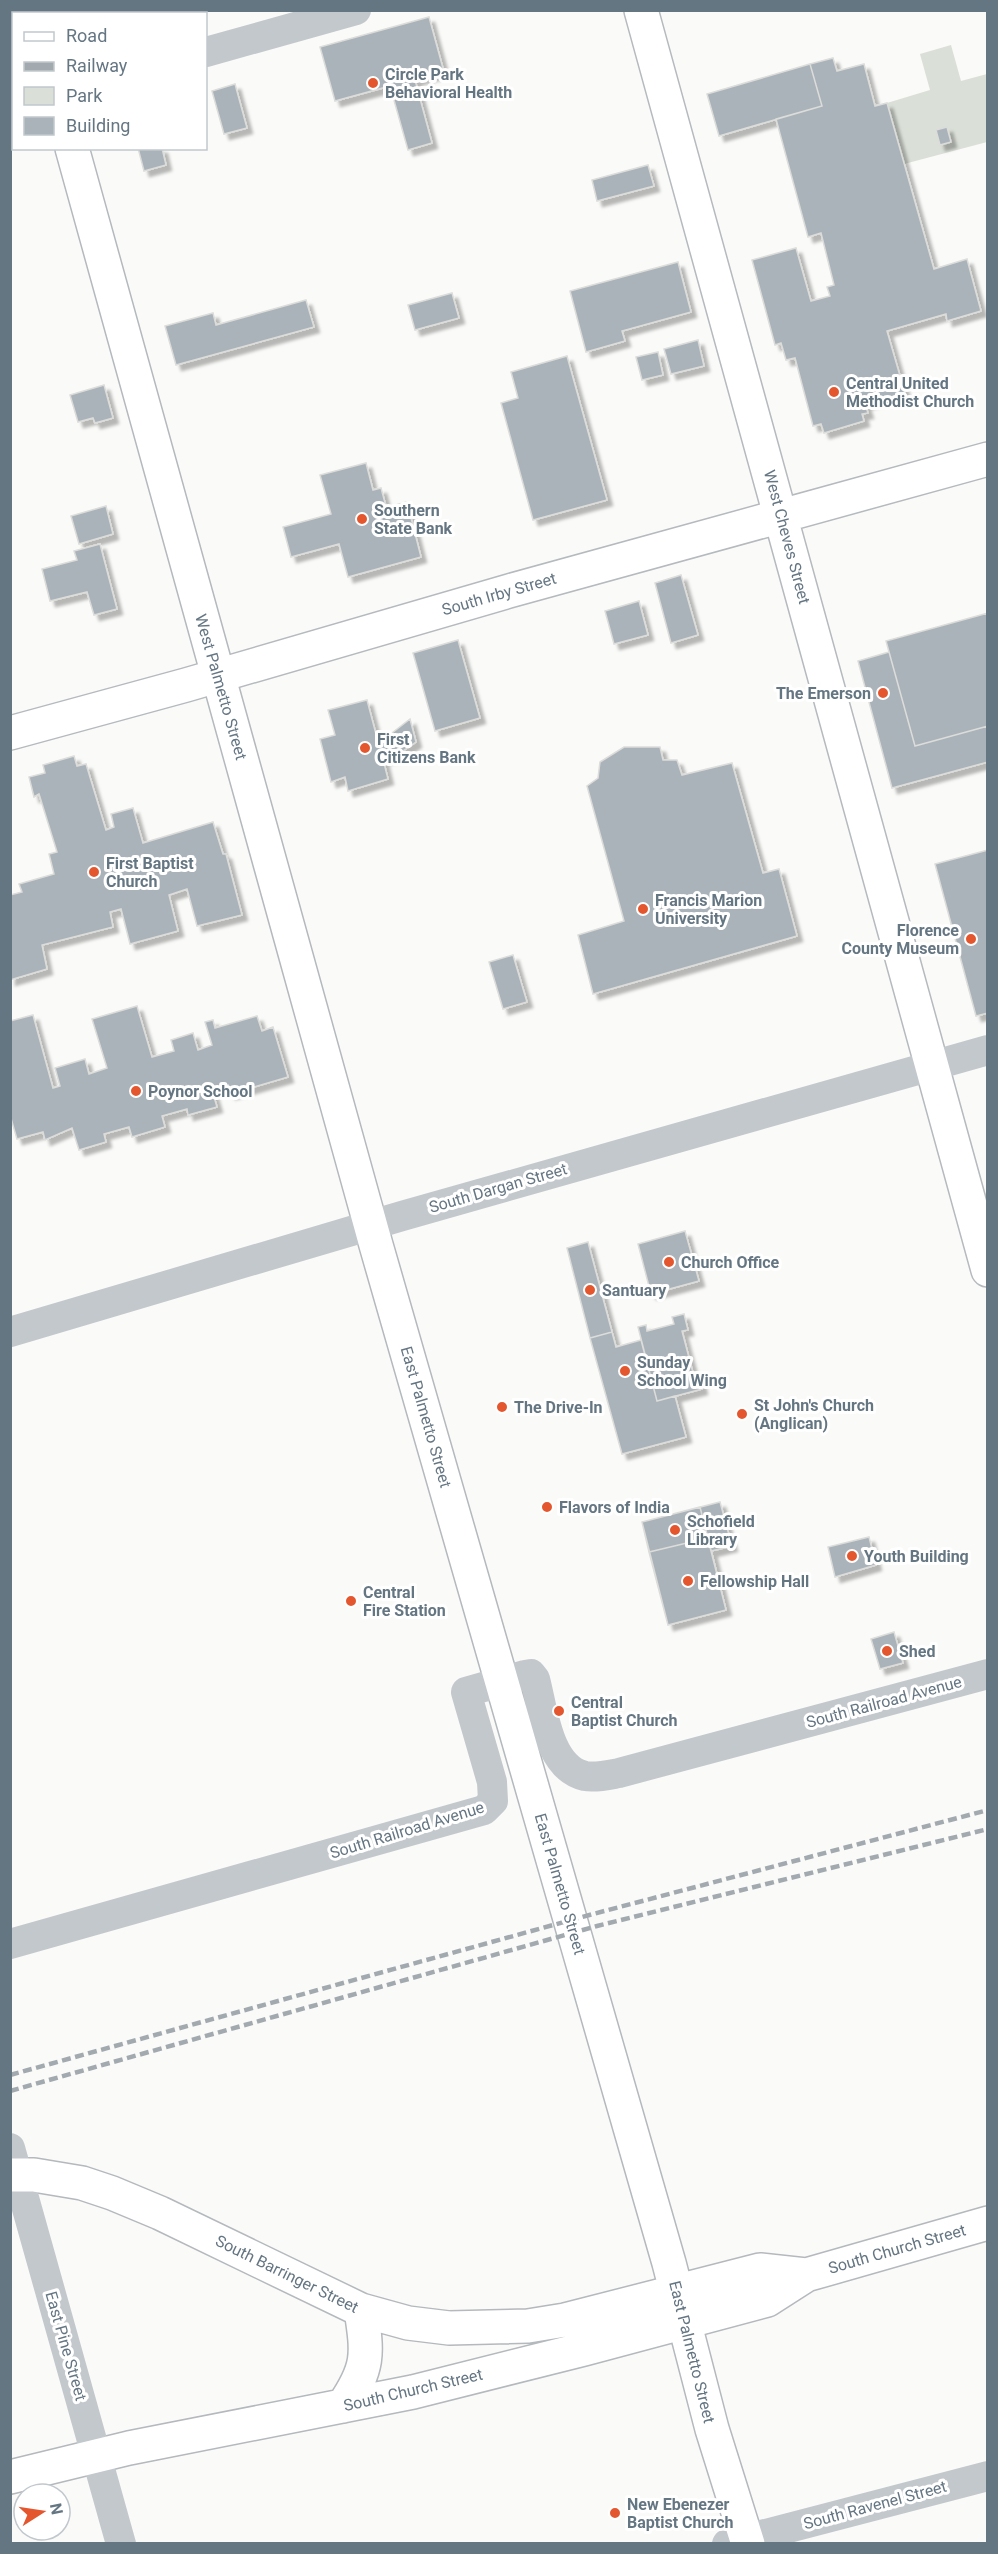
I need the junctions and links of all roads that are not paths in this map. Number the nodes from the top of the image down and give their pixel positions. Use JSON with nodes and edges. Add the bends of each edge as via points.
{"nodes":[{"id":1,"x":356,"y":10,"type":"edge"},
{"id":2,"x":641,"y":10,"type":"edge"},
{"id":3,"x":207,"y":52,"type":"edge"},
{"id":4,"x":73,"y":150,"type":"edge"},
{"id":5,"x":987,"y":459,"type":"edge"},
{"id":6,"x":782,"y":517,"type":"junction"},
{"id":7,"x":217,"y":676,"type":"junction"},
{"id":8,"x":10,"y":733,"type":"edge"},
{"id":9,"x":987,"y":1050,"type":"edge"},
{"id":10,"x":930,"y":1064,"type":"junction"},
{"id":11,"x":370,"y":1225,"type":"junction"},
{"id":12,"x":987,"y":1270,"type":"edge"},
{"id":13,"x":10,"y":1332,"type":"edge"},
{"id":14,"x":987,"y":1674,"type":"edge"},
{"id":15,"x":501,"y":1682,"type":"junction"},
{"id":16,"x":10,"y":1944,"type":"edge"},
{"id":17,"x":13,"y":2166,"type":"edge"},
{"id":18,"x":987,"y":2223,"type":"edge"},
{"id":19,"x":682,"y":2307,"type":"junction"},
{"id":20,"x":362,"y":2310,"type":"junction"},
{"id":21,"x":343,"y":2406,"type":"junction"},
{"id":22,"x":97,"y":2456,"type":"junction"},
{"id":23,"x":987,"y":2476,"type":"edge"},
{"id":24,"x":10,"y":2477,"type":"edge"},
{"id":25,"x":741,"y":2542,"type":"edge"},
{"id":26,"x":121,"y":2544,"type":"edge"}],
"edges":[{"from":1,"to":3,"type":"street"},
{"from":2,"to":6,"type":"main road","name":"West Cheves Street"},
{"from":4,"to":7,"type":"main road","name":"West Palmetto Street"},
{"from":5,"to":6,"type":"main road","name":"South Irby Street"},
{"from":6,"to":7,"type":"main road","name":"South Irby Street"},
{"from":6,"to":10,"type":"main road","name":"West Cheves Street"},
{"from":7,"to":8,"type":"main road","name":"South Irby Street"},
{"from":7,"to":11,"type":"main road","name":"West Palmetto Street"},
{"from":9,"to":10,"type":"street","name":"South Dargan Street"},
{"from":10,"to":11,"type":"street","name":"South Dargan Street"},
{"from":10,"to":12,"type":"main road","name":"West Cheves Street"},
{"from":11,"to":13,"type":"street","name":"South Dargan Street"},
{"from":11,"to":15,"type":"main road","name":"East Palmetto Street"},
{"from":14,"to":15,"type":"street","name":"South Railroad Avenue","via":[[592,1777],[573,1770],[558,1753],[531,1674]]},
{"from":15,"to":16,"type":"street","name":"South Railroad Avenue","via":[[466,1692],[492,1782],[493,1801],[484,1810]]},
{"from":15,"to":19,"type":"main road","name":"East Palmetto Street"},
{"from":17,"to":20,"type":"main road","name":"South Barringer Street","via":[[112,2193]]},
{"from":17,"to":22,"type":"street","name":"East Pine Street"},
{"from":18,"to":19,"type":"main road","name":"South Church Street","via":[[806,2275],[760,2270]]},
{"from":19,"to":20,"type":"main road","name":"South Barringer Street","via":[[492,2329],[408,2323]]},
{"from":19,"to":21,"type":"main road","name":"South Church Street","via":[[470,2378]]},
{"from":19,"to":25,"type":"main road","name":"East Palmetto Street"},
{"from":20,"to":21,"type":"main road","via":[[365,2361],[361,2380]]},
{"from":21,"to":22,"type":"main road","name":"South Church Street"},
{"from":22,"to":24,"type":"main road","name":"South Church Street"},
{"from":22,"to":26,"type":"street","name":"East Pine Street"},
{"from":23,"to":25,"type":"street","name":"South Ravenel Street"}]}
